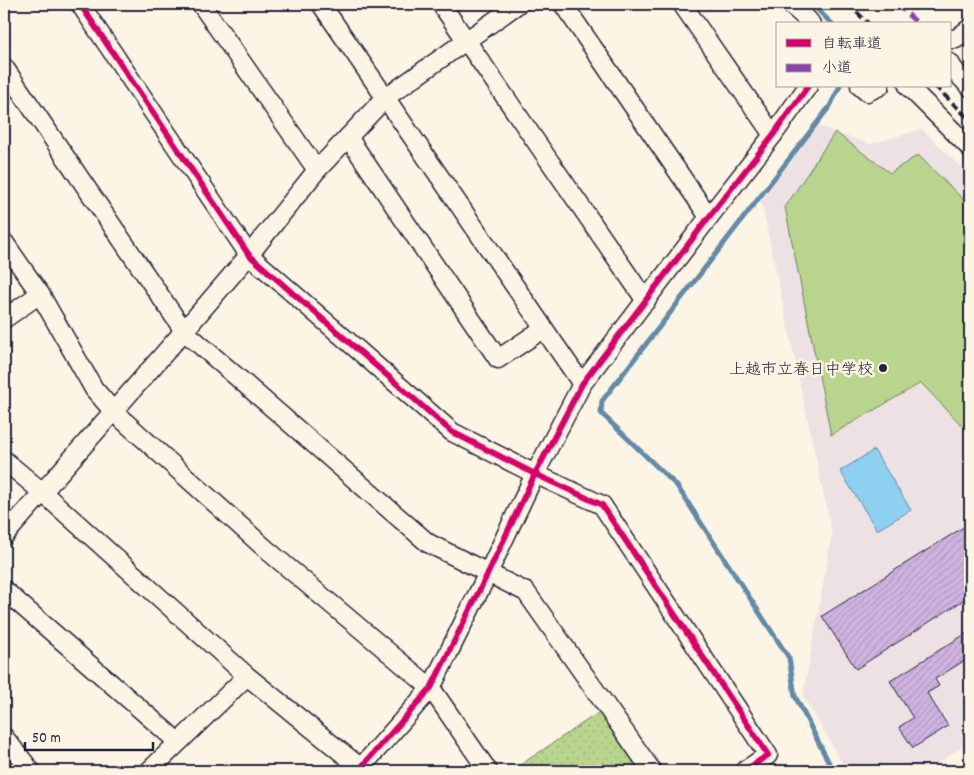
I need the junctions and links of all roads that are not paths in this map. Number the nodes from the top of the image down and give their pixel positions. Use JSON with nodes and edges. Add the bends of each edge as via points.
{"nodes":[{"id":1,"x":80,"y":4,"type":"edge"},
{"id":2,"x":201,"y":4,"type":"edge"},
{"id":3,"x":321,"y":4,"type":"edge"},
{"id":4,"x":441,"y":4,"type":"edge"},
{"id":5,"x":518,"y":4,"type":"edge"},
{"id":6,"x":563,"y":4,"type":"edge"},
{"id":7,"x":682,"y":4,"type":"edge"},
{"id":8,"x":790,"y":4,"type":"edge"},
{"id":9,"x":810,"y":22,"type":"edge"},
{"id":10,"x":466,"y":40,"type":"junction"},
{"id":11,"x":952,"y":66,"type":"edge"},
{"id":12,"x":4,"y":67,"type":"edge"},
{"id":13,"x":970,"y":87,"type":"edge"},
{"id":14,"x":807,"y":88,"type":"edge"},
{"id":15,"x":862,"y":88,"type":"edge"},
{"id":16,"x":876,"y":88,"type":"edge"},
{"id":17,"x":910,"y":88,"type":"edge"},
{"id":18,"x":385,"y":98,"type":"junction"},
{"id":19,"x":773,"y":135,"type":"junction"},
{"id":20,"x":348,"y":137,"type":"junction"},
{"id":21,"x":970,"y":148,"type":"edge"},
{"id":22,"x":317,"y":170,"type":"junction"},
{"id":23,"x":709,"y":217,"type":"junction"},
{"id":24,"x":4,"y":242,"type":"edge"},
{"id":25,"x":249,"y":255,"type":"junction"},
{"id":26,"x":40,"y":294,"type":"junction"},
{"id":27,"x":646,"y":301,"type":"junction"},
{"id":28,"x":4,"y":319,"type":"edge"},
{"id":29,"x":543,"y":329,"type":"junction"},
{"id":30,"x":184,"y":331,"type":"junction"},
{"id":31,"x":582,"y":384,"type":"junction"},
{"id":32,"x":114,"y":412,"type":"junction"},
{"id":33,"x":4,"y":460,"type":"edge"},
{"id":34,"x":535,"y":474,"type":"junction"},
{"id":35,"x":42,"y":492,"type":"junction"},
{"id":36,"x":4,"y":536,"type":"edge"},
{"id":37,"x":488,"y":573,"type":"junction"},
{"id":38,"x":4,"y":590,"type":"edge"},
{"id":39,"x":247,"y":676,"type":"junction"},
{"id":40,"x":431,"y":688,"type":"junction"},
{"id":41,"x":4,"y":737,"type":"edge"},
{"id":42,"x":178,"y":742,"type":"junction"},
{"id":43,"x":360,"y":770,"type":"edge"},
{"id":44,"x":31,"y":771,"type":"edge"},
{"id":45,"x":149,"y":771,"type":"edge"},
{"id":46,"x":488,"y":771,"type":"edge"},
{"id":47,"x":652,"y":771,"type":"edge"},
{"id":48,"x":744,"y":771,"type":"edge"}],
"edges":[{"from":1,"to":25,"type":"street"},
{"from":2,"to":22,"type":"street"},
{"from":3,"to":18,"type":"street"},
{"from":4,"to":10,"type":"street"},
{"from":5,"to":10,"type":"street"},
{"from":6,"to":23,"type":"street"},
{"from":7,"to":19,"type":"street"},
{"from":8,"to":9,"type":"street"},
{"from":10,"to":18,"type":"street"},
{"from":10,"to":27,"type":"street"},
{"from":11,"to":13,"type":"street"},
{"from":12,"to":30,"type":"street"},
{"from":14,"to":19,"type":"street"},
{"from":15,"to":16,"type":"street","via":[[867,92]]},
{"from":17,"to":21,"type":"street"},
{"from":18,"to":20,"type":"street"},
{"from":18,"to":29,"type":"street"},
{"from":19,"to":23,"type":"street"},
{"from":20,"to":22,"type":"street"},
{"from":20,"to":29,"type":"street","via":[[498,359]]},
{"from":22,"to":25,"type":"street"},
{"from":23,"to":27,"type":"street"},
{"from":24,"to":26,"type":"street"},
{"from":25,"to":30,"type":"street"},
{"from":25,"to":34,"type":"street","via":[[452,432]]},
{"from":26,"to":28,"type":"street"},
{"from":26,"to":32,"type":"street","via":[[94,389]]},
{"from":27,"to":31,"type":"street"},
{"from":29,"to":31,"type":"street"},
{"from":30,"to":32,"type":"street"},
{"from":30,"to":37,"type":"street","via":[[428,543]]},
{"from":31,"to":34,"type":"street"},
{"from":32,"to":35,"type":"street"},
{"from":32,"to":40,"type":"street","via":[[267,550]]},
{"from":33,"to":35,"type":"street"},
{"from":34,"to":37,"type":"street"},
{"from":34,"to":48,"type":"street","via":[[602,505],[768,755]]},
{"from":35,"to":36,"type":"street"},
{"from":35,"to":39,"type":"street"},
{"from":37,"to":40,"type":"street"},
{"from":37,"to":47,"type":"street","via":[[526,592]]},
{"from":38,"to":42,"type":"street"},
{"from":39,"to":42,"type":"street"},
{"from":39,"to":43,"type":"street"},
{"from":40,"to":43,"type":"street"},
{"from":40,"to":46,"type":"street"},
{"from":41,"to":44,"type":"street"},
{"from":42,"to":45,"type":"street"}]}
